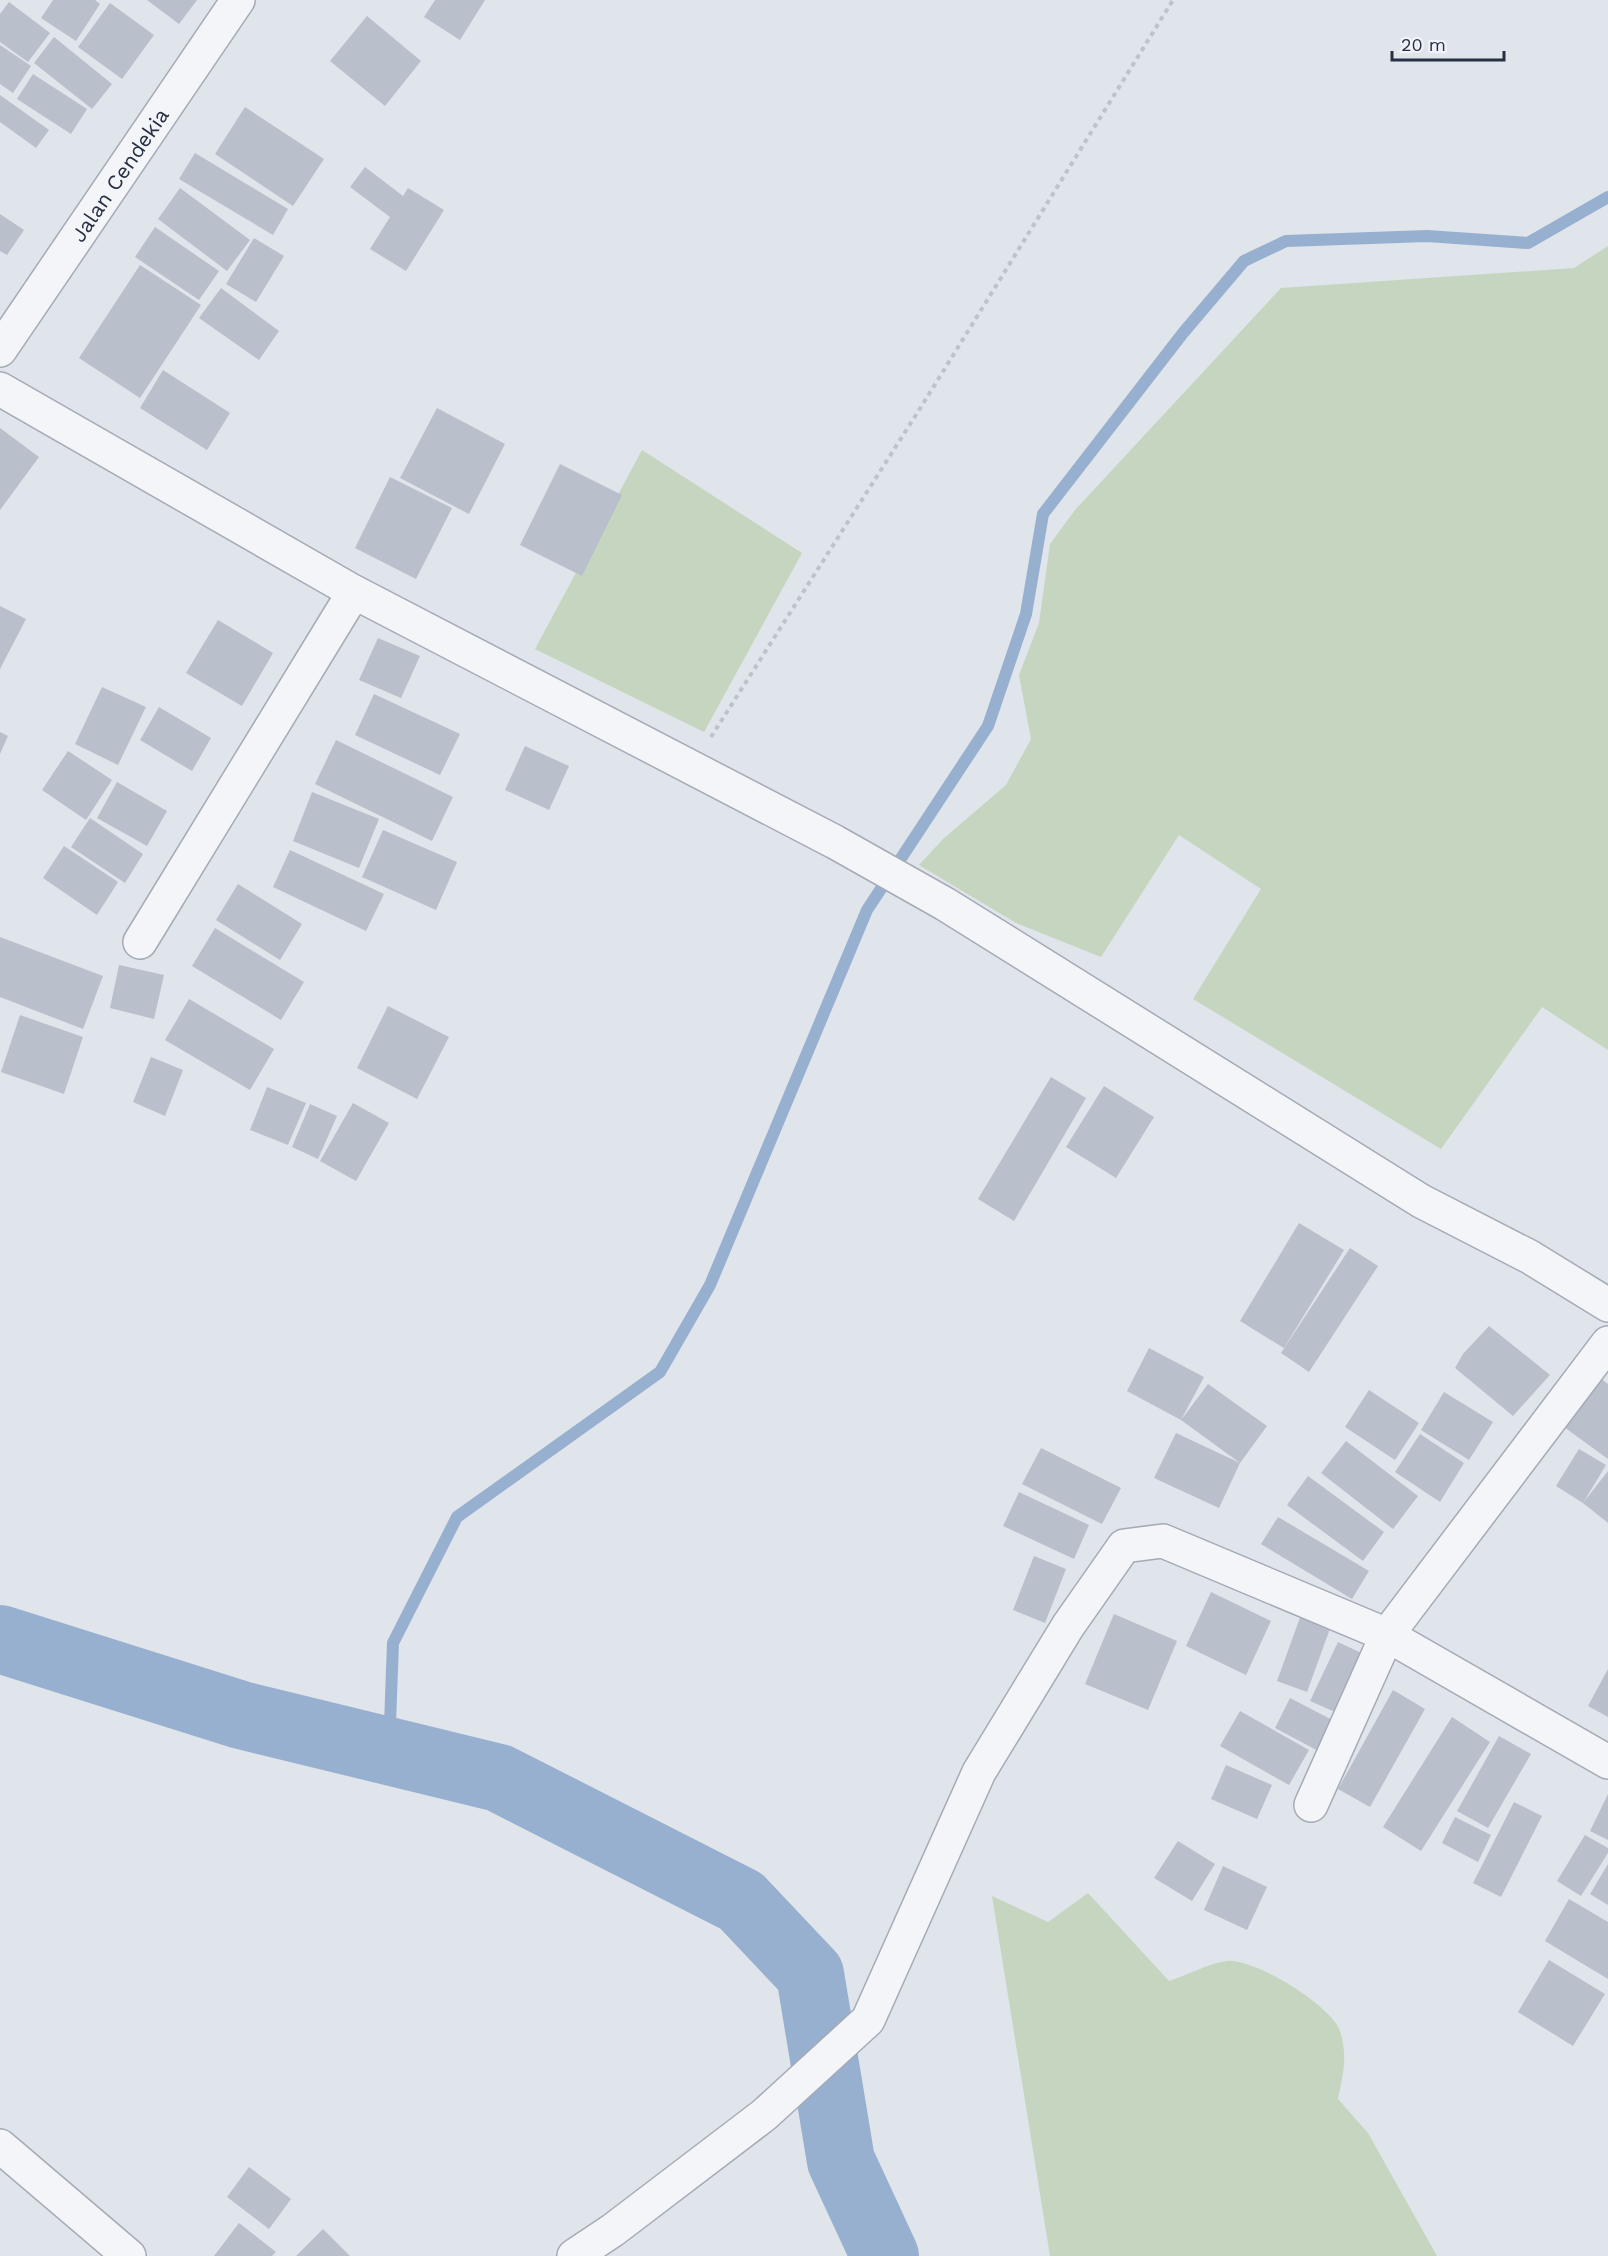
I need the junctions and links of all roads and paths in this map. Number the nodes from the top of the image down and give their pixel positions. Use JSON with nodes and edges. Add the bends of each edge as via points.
{"nodes":[{"id":1,"x":238,"y":0,"type":"edge"},
{"id":2,"x":1173,"y":0,"type":"edge"},
{"id":3,"x":0,"y":350,"type":"edge"},
{"id":4,"x":0,"y":389,"type":"edge"},
{"id":5,"x":354,"y":592,"type":"junction"},
{"id":6,"x":692,"y":768,"type":"junction"},
{"id":7,"x":140,"y":942,"type":"dead end"},
{"id":8,"x":1608,"y":1305,"type":"edge"},
{"id":9,"x":1608,"y":1343,"type":"edge"},
{"id":10,"x":1387,"y":1635,"type":"junction"},
{"id":11,"x":1608,"y":1762,"type":"edge"},
{"id":12,"x":1311,"y":1805,"type":"dead end"},
{"id":13,"x":0,"y":2146,"type":"edge"},
{"id":14,"x":129,"y":2256,"type":"edge"},
{"id":15,"x":574,"y":2256,"type":"edge"}],
"edges":[{"from":1,"to":3,"type":"street","name":"Jalan Cendekia"},
{"from":2,"to":6,"type":"path"},
{"from":4,"to":5,"type":"street"},
{"from":5,"to":6,"type":"street"},
{"from":5,"to":7,"type":"street"},
{"from":6,"to":8,"type":"street","via":[[945,904],[1421,1201],[1530,1257]]},
{"from":9,"to":10,"type":"street"},
{"from":10,"to":11,"type":"street"},
{"from":10,"to":12,"type":"street"},
{"from":10,"to":15,"type":"street","via":[[1163,1541],[1124,1546],[1068,1626],[979,1772],[868,2020],[764,2115]]},
{"from":13,"to":14,"type":"street"}]}
